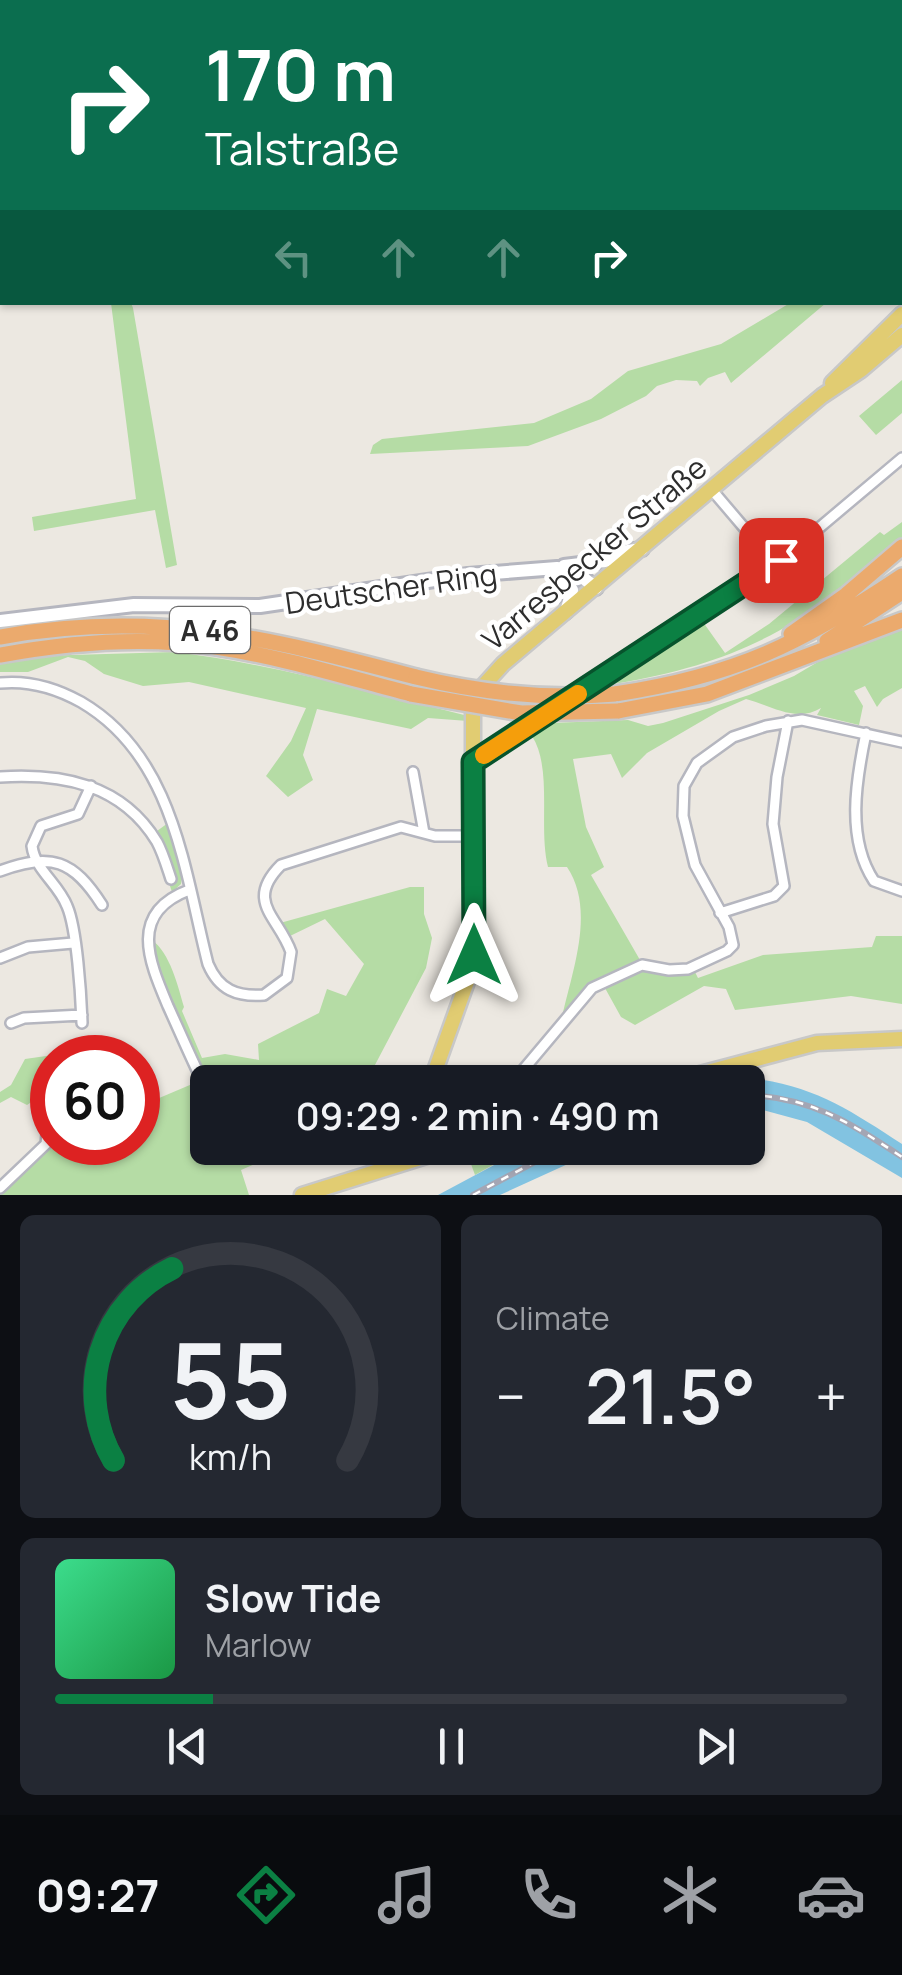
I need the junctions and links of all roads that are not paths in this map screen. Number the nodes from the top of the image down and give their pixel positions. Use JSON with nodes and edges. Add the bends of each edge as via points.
{"nodes":[{"id":1,"x":902,"y":313,"type":"edge"},
{"id":2,"x":902,"y":335,"type":"edge"},
{"id":3,"x":822,"y":396,"type":"junction"},
{"id":4,"x":902,"y":458,"type":"edge"},
{"id":5,"x":712,"y":490,"type":"junction"},
{"id":6,"x":902,"y":547,"type":"edge"},
{"id":7,"x":642,"y":549,"type":"junction"},
{"id":8,"x":775,"y":564,"type":"junction"},
{"id":9,"x":557,"y":568,"type":"junction"},
{"id":10,"x":902,"y":576,"type":"edge"},
{"id":11,"x":596,"y":588,"type":"junction"},
{"id":12,"x":902,"y":592,"type":"edge"},
{"id":13,"x":566,"y":612,"type":"junction"},
{"id":14,"x":0,"y":620,"type":"edge"},
{"id":15,"x":902,"y":620,"type":"edge"},
{"id":16,"x":0,"y":637,"type":"edge"},
{"id":17,"x":0,"y":655,"type":"edge"},
{"id":18,"x":802,"y":657,"type":"junction"},
{"id":19,"x":0,"y":683,"type":"edge"},
{"id":20,"x":676,"y":684,"type":"junction"},
{"id":21,"x":788,"y":722,"type":"junction"},
{"id":22,"x":866,"y":733,"type":"junction"},
{"id":23,"x":902,"y":742,"type":"edge"},
{"id":24,"x":473,"y":762,"type":"junction"},
{"id":25,"x":413,"y":772,"type":"dead end"},
{"id":26,"x":0,"y":777,"type":"edge"},
{"id":27,"x":91,"y":786,"type":"junction"},
{"id":28,"x":424,"y":833,"type":"junction"},
{"id":29,"x":473,"y":836,"type":"junction"},
{"id":30,"x":37,"y":862,"type":"junction"},
{"id":31,"x":0,"y":871,"type":"edge"},
{"id":32,"x":171,"y":879,"type":"dead end"},
{"id":33,"x":189,"y":890,"type":"junction"},
{"id":34,"x":902,"y":891,"type":"edge"},
{"id":35,"x":102,"y":905,"type":"dead end"},
{"id":36,"x":720,"y":913,"type":"junction"},
{"id":37,"x":74,"y":944,"type":"junction"},
{"id":38,"x":0,"y":958,"type":"edge"},
{"id":39,"x":0,"y":1034,"type":"edge"},
{"id":40,"x":902,"y":1039,"type":"edge"},
{"id":41,"x":195,"y":1065,"type":"edge"},
{"id":42,"x":437,"y":1065,"type":"edge"},
{"id":43,"x":528,"y":1065,"type":"edge"},
{"id":44,"x":734,"y":1065,"type":"edge"},
{"id":45,"x":30,"y":1159,"type":"edge"},
{"id":46,"x":393,"y":1165,"type":"edge"},
{"id":47,"x":0,"y":1188,"type":"edge"},
{"id":48,"x":302,"y":1195,"type":"edge"}],
"edges":[{"from":1,"to":3,"type":"main road","name":"Varresbecker Straße"},
{"from":2,"to":3,"type":"main road","name":"Varresbecker Straße"},
{"from":3,"to":5,"type":"main road","name":"Varresbecker Straße"},
{"from":4,"to":8,"type":"street"},
{"from":5,"to":7,"type":"main road","name":"Varresbecker Straße"},
{"from":5,"to":8,"type":"street"},
{"from":6,"to":20,"type":"highway","via":[[808,624],[761,651]]},
{"from":7,"to":9,"type":"street","name":"Deutscher Ring"},
{"from":7,"to":11,"type":"main road","name":"Varresbecker Straße"},
{"from":8,"to":24,"type":"street"},
{"from":9,"to":11,"type":"street","via":[[572,570]]},
{"from":9,"to":13,"type":"street","via":[[572,590]]},
{"from":9,"to":14,"type":"street","name":"Deutscher Ring","via":[[468,574],[242,608],[134,605]]},
{"from":10,"to":20,"type":"highway","number":"A 46","via":[[788,646]]},
{"from":11,"to":13,"type":"main road","name":"Varresbecker Straße"},
{"from":12,"to":18,"type":"highway","number":"A 46"},
{"from":13,"to":24,"type":"main road","name":"Varresbecker Straße","via":[[484,685],[473,714]]},
{"from":15,"to":18,"type":"highway"},
{"from":16,"to":20,"type":"highway","number":"A 46","bridge":true,"via":[[99,626],[193,628],[512,694],[615,694]]},
{"from":17,"to":18,"type":"highway","number":"A 46","bridge":true,"via":[[132,641],[200,645],[521,713],[618,711],[707,694]]},
{"from":19,"to":33,"type":"street","via":[[48,686],[126,737],[168,812]]},
{"from":21,"to":22,"type":"street"},
{"from":21,"to":36,"type":"street","via":[[773,824],[784,886],[774,896]]},
{"from":21,"to":36,"type":"street","via":[[749,730],[718,746],[684,786],[690,847]]},
{"from":22,"to":23,"type":"street"},
{"from":22,"to":34,"type":"street","via":[[857,782],[865,864],[874,881]]},
{"from":24,"to":29,"type":"main road","name":"Varresbecker Straße"},
{"from":25,"to":28,"type":"street"},
{"from":26,"to":27,"type":"street","via":[[49,776]]},
{"from":27,"to":30,"type":"street","via":[[78,814],[36,831]]},
{"from":27,"to":32,"type":"street","via":[[129,810],[157,842]]},
{"from":28,"to":29,"type":"street"},
{"from":28,"to":33,"type":"street","via":[[401,827],[290,859],[274,871],[265,908],[288,942],[291,965],[280,985],[264,995],[234,993],[215,979]]},
{"from":29,"to":42,"type":"main road","name":"Varresbecker Straße","via":[[473,965]]},
{"from":30,"to":31,"type":"street"},
{"from":30,"to":35,"type":"street","via":[[70,866]]},
{"from":30,"to":37,"type":"street","via":[[68,908]]},
{"from":33,"to":41,"type":"street","via":[[160,909],[147,950]]},
{"from":36,"to":43,"type":"street","via":[[733,937],[727,951],[680,971],[642,965],[592,988]]},
{"from":37,"to":38,"type":"street"},
{"from":37,"to":39,"type":"street","via":[[82,1019],[24,1018]]},
{"from":40,"to":44,"type":"main road","via":[[817,1043]]},
{"from":45,"to":47,"type":"street"},
{"from":46,"to":48,"type":"main road"}]}
